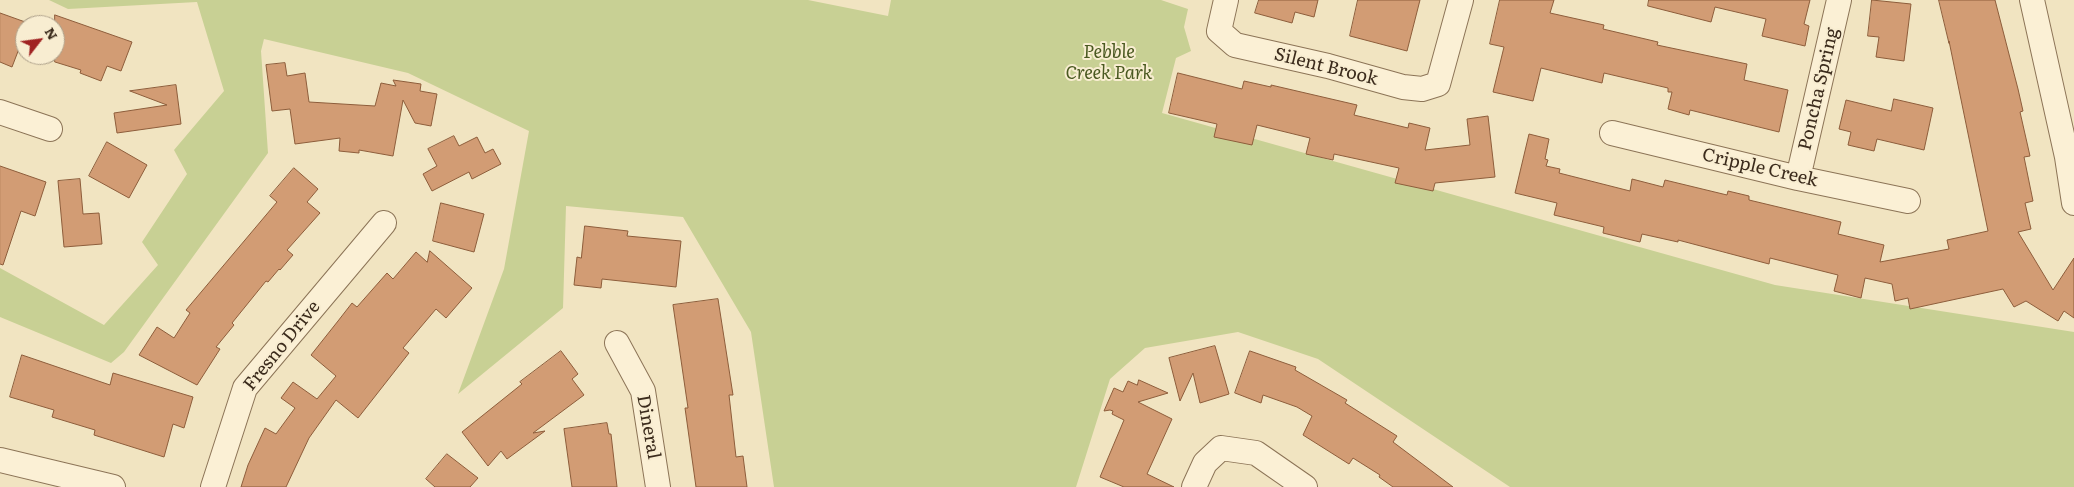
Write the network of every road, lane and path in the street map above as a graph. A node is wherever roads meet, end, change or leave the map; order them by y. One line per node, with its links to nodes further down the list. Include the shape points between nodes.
1 (1226, 0): 2 (street, Silent Brook, via 1219,31 1235,45 1422,89 1438,84)
2 (1461, 0)
3 (1839, 0): 8 (street, Poncha Spring)
4 (2032, 0): 10 (street, via 2067,157)
5 (0, 112): 6 (street)
6 (50, 129)
7 (1612, 133): 8 (street, Cripple Creek)
8 (1798, 178): 9 (street, Cripple Creek)
9 (1908, 201)
10 (2074, 204)
11 (384, 223): 15 (street, Fresno Drive, via 245,388)
12 (617, 343): 16 (street, Dineral, via 643,391)
13 (0, 460): 14 (street)
14 (113, 487)
15 (213, 487)
16 (658, 487)
17 (1194, 487): 18 (street, via 1205,463 1221,448 1256,453)
18 (1305, 487)

